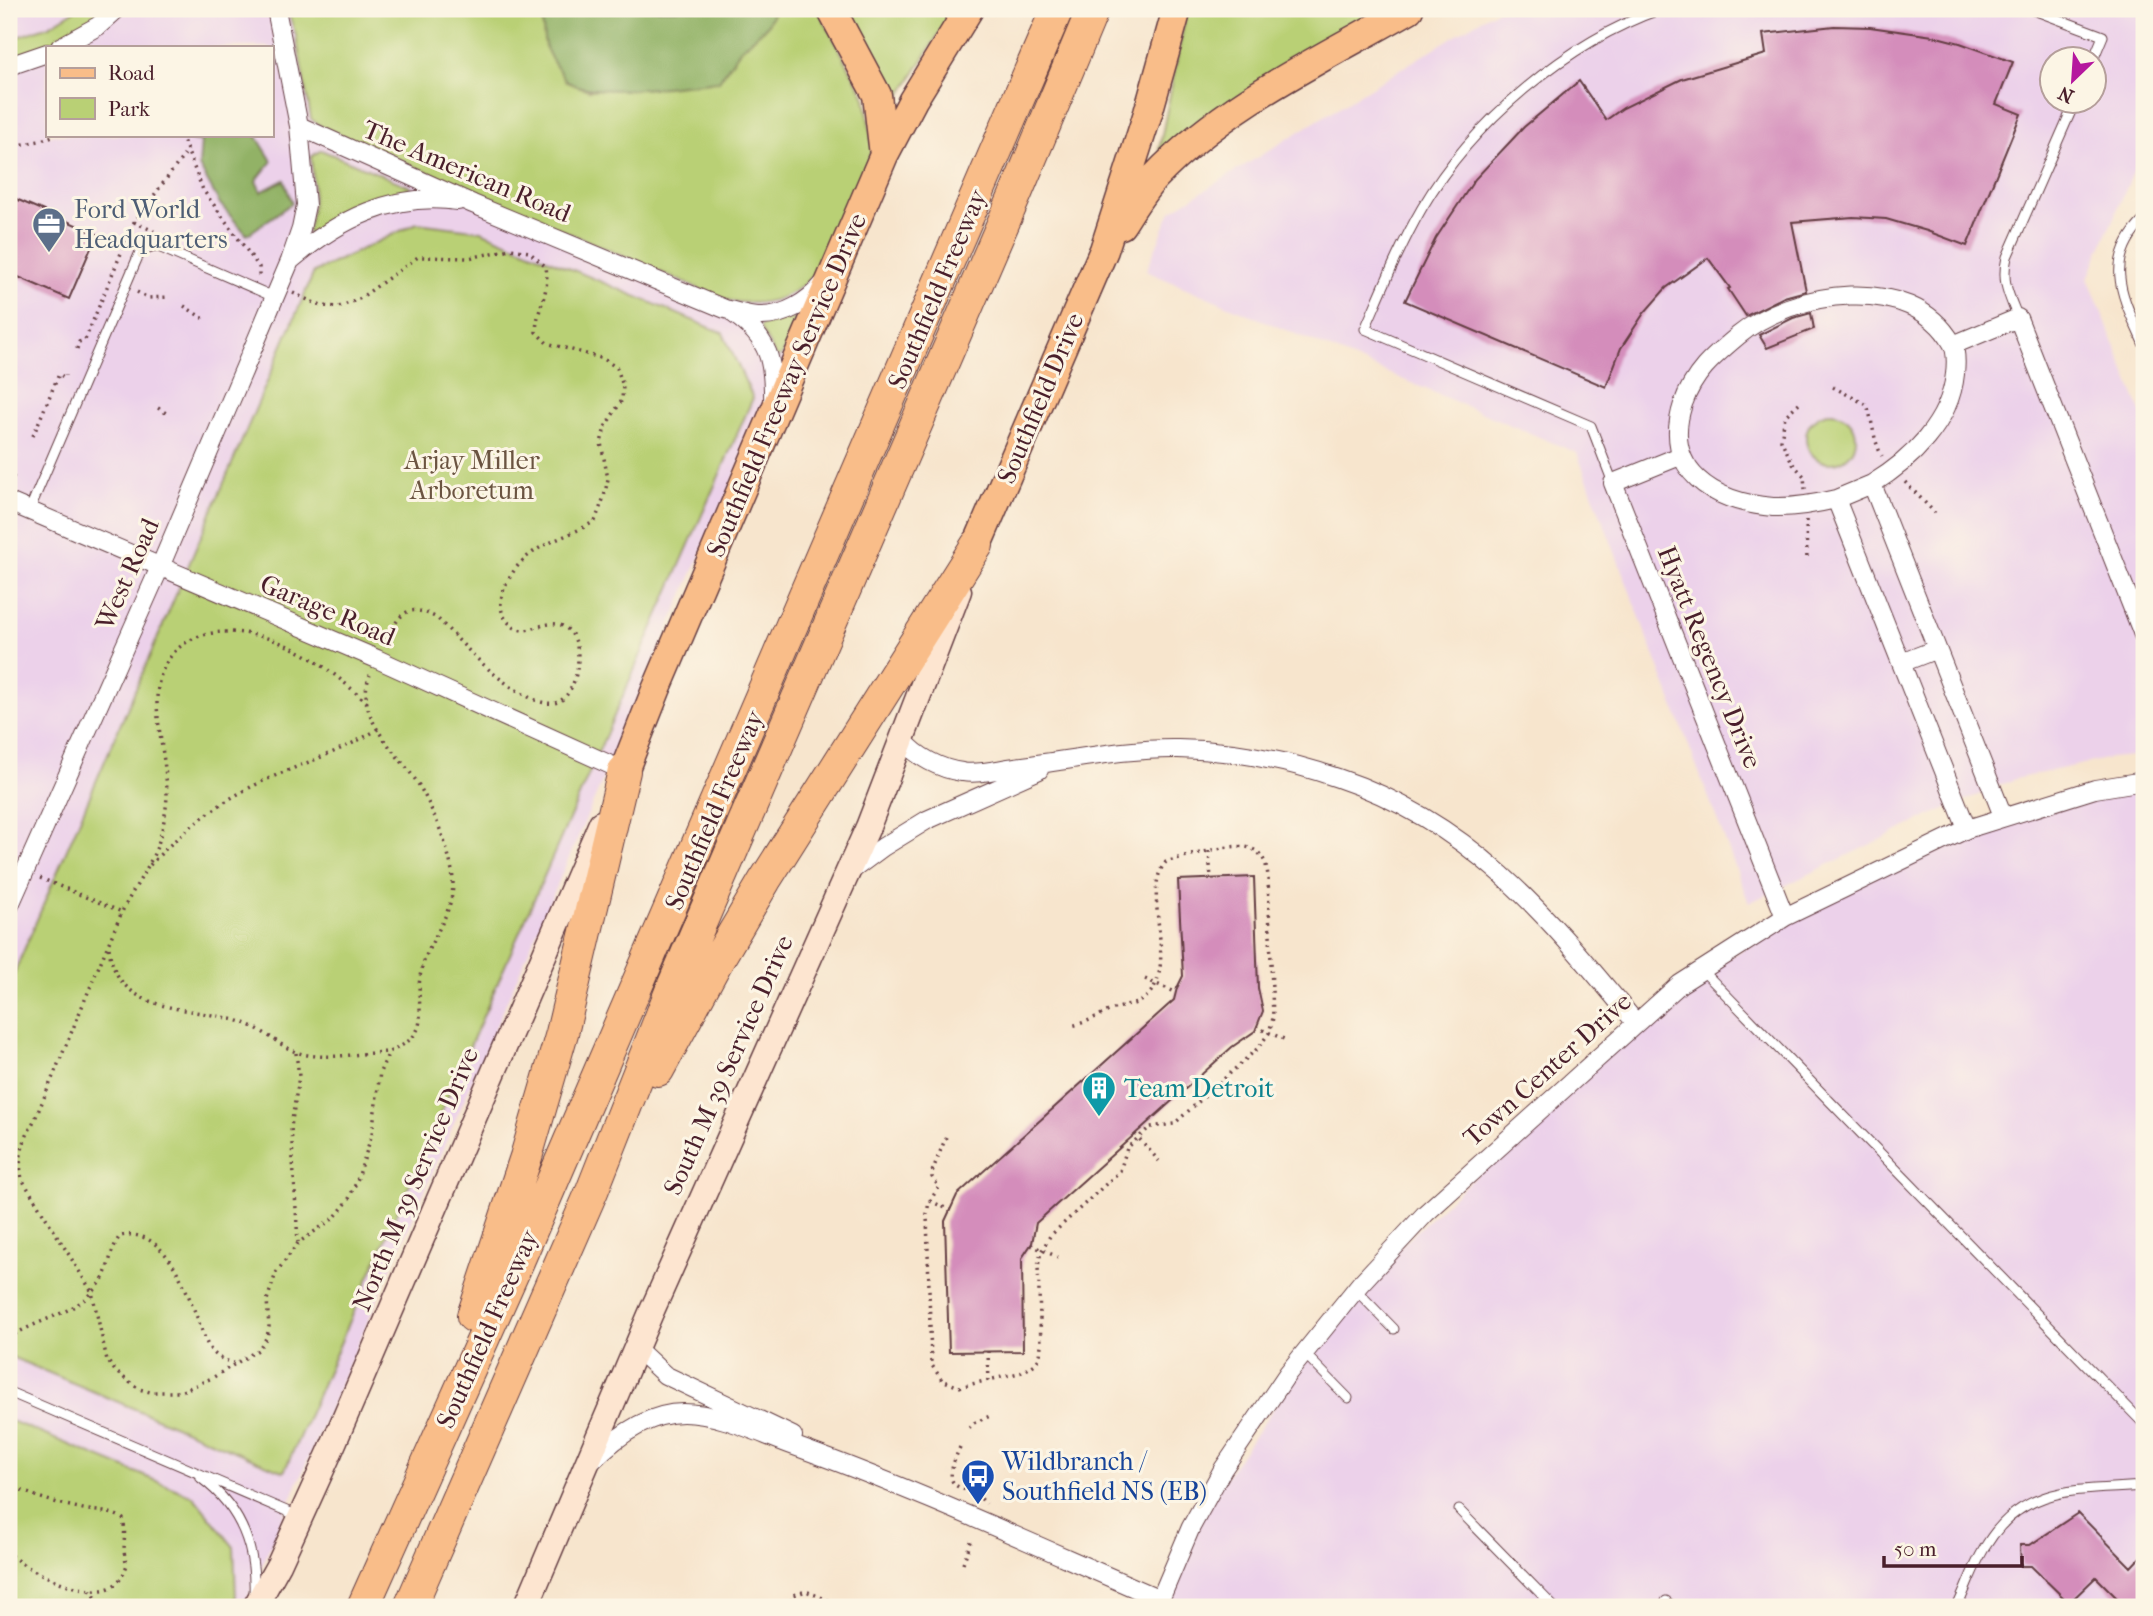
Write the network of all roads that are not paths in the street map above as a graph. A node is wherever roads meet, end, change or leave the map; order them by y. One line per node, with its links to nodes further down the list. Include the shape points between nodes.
1 (117, 9): 11 (street)
2 (276, 9): 16 (street)
3 (831, 9): 17 (main road, via 877,95)
4 (969, 9): 17 (main road, Southfield Freeway Service Drive)
5 (1057, 9): 64 (highway, Southfield Freeway, via 530,1235)
6 (1093, 9): 51 (highway, Southfield Freeway, via 672,989)
7 (1177, 9): 20 (main road)
8 (1409, 9): 20 (main road, via 1210,127 1143,191)
9 (1661, 9): 30 (lane, via 1606,34 1534,81 1466,145 1423,206 1365,329 1591,426)
10 (2031, 9): 12 (lane, via 2103,36)
11 (62, 46)
12 (2099, 46)
13 (46, 53): 14 (street)
14 (9, 66)
15 (2069, 116): 25 (lane, via 2007,257 2003,273)
16 (299, 127): 18 (street, The American Road); 21 (street, West Road, via 306,205)
17 (884, 155): 22 (main road, Southfield Freeway Service Drive)
18 (473, 204): 21 (street, West Road, via 433,200 392,203 366,211 316,239); 24 (street, The American Road)
19 (2144, 219): 27 (lane, via 2123,253 2119,280)
20 (1104, 250): 35 (main road, Southfield Drive)
21 (290, 261): 23 (street, West Road)
22 (835, 269): 24 (street, The American Road, via 813,296 781,313 758,316); 28 (main road, Southfield Freeway Service Drive)
23 (281, 294): 34 (lane, via 161,248 146,247 135,259); 36 (street, West Road)
24 (725, 309): 28 (street, The American Road, via 752,327 764,343 773,375)
25 (2018, 318): 26 (street); 37 (street)
26 (1953, 345): 29 (street, via 1935,322 1893,301 1850,295 1808,300 1752,324 1703,366 1682,407); 31 (street, via 1954,384 1944,410 1916,451)
27 (2144, 345)
28 (773, 416): 42 (main road, Southfield Freeway Service Drive)
29 (1680, 456): 30 (street); 32 (street, via 1705,486 1727,497 1774,507)
30 (1613, 483): 48 (street, Hyatt Regency Drive)
31 (1872, 484): 32 (street); 38 (street)
32 (1836, 499): 39 (street)
33 (9, 502): 34 (street, Garage Road)
34 (29, 511): 36 (street, Garage Road)
35 (977, 545): 40 (main road, South M 39 Service Drive); 51 (highway, via 753,900)
36 (160, 567): 42 (street, Garage Road); 47 (street, West Road)
37 (2144, 637)
38 (1937, 649): 39 (street); 44 (street)
39 (1901, 663): 45 (street)
40 (903, 740): 41 (street, via 918,755 966,773); 46 (main road, South M 39 Service Drive)
41 (1058, 762): 46 (street, via 927,820); 50 (street, via 1134,750 1220,751 1300,766 1380,794 1446,831 1505,876 1541,911)
42 (624, 771): 64 (highway, via 562,1032 526,1157); 65 (main road, North M 39 Service Drive)
43 (2144, 781): 44 (street, Town Center Drive, via 2095,789)
44 (2003, 816): 45 (street, Town Center Drive)
45 (1966, 829): 48 (street, Town Center Drive)
46 (847, 874): 54 (main road, South M 39 Service Drive)
47 (9, 907)
48 (1785, 918): 49 (street, Town Center Drive)
49 (1702, 970): 50 (street, Town Center Drive); 58 (lane)
50 (1636, 1023): 52 (street, Town Center Drive, via 1426,1213)
51 (592, 1191): 69 (highway, Southfield Freeway)
52 (1356, 1290): 53 (lane); 55 (street, Town Center Drive)
53 (1394, 1329)
54 (636, 1348): 60 (street, via 665,1375); 61 (main road, South M 39 Service Drive)
55 (1304, 1353): 57 (lane); 66 (street, Town Center Drive, via 1223,1469)
56 (9, 1392): 59 (lane)
57 (1348, 1398)
58 (2144, 1424)
59 (173, 1461): 65 (lane); 67 (lane, via 219,1492 237,1518 250,1547)
60 (855, 1468): 61 (street, via 708,1416 683,1413 647,1421 611,1441); 66 (street)
61 (584, 1469): 70 (main road, South M 39 Service Drive)
62 (2144, 1486): 72 (lane, via 2054,1492 2008,1517 1986,1544)
63 (1458, 1510): 71 (lane)
64 (403, 1515): 68 (highway, Southfield Freeway)
65 (300, 1517): 67 (main road, North M 39 Service Drive)
66 (1158, 1603)
67 (254, 1607)
68 (363, 1607)
69 (410, 1607)
70 (526, 1607)
71 (1554, 1607)
72 (1958, 1607)

